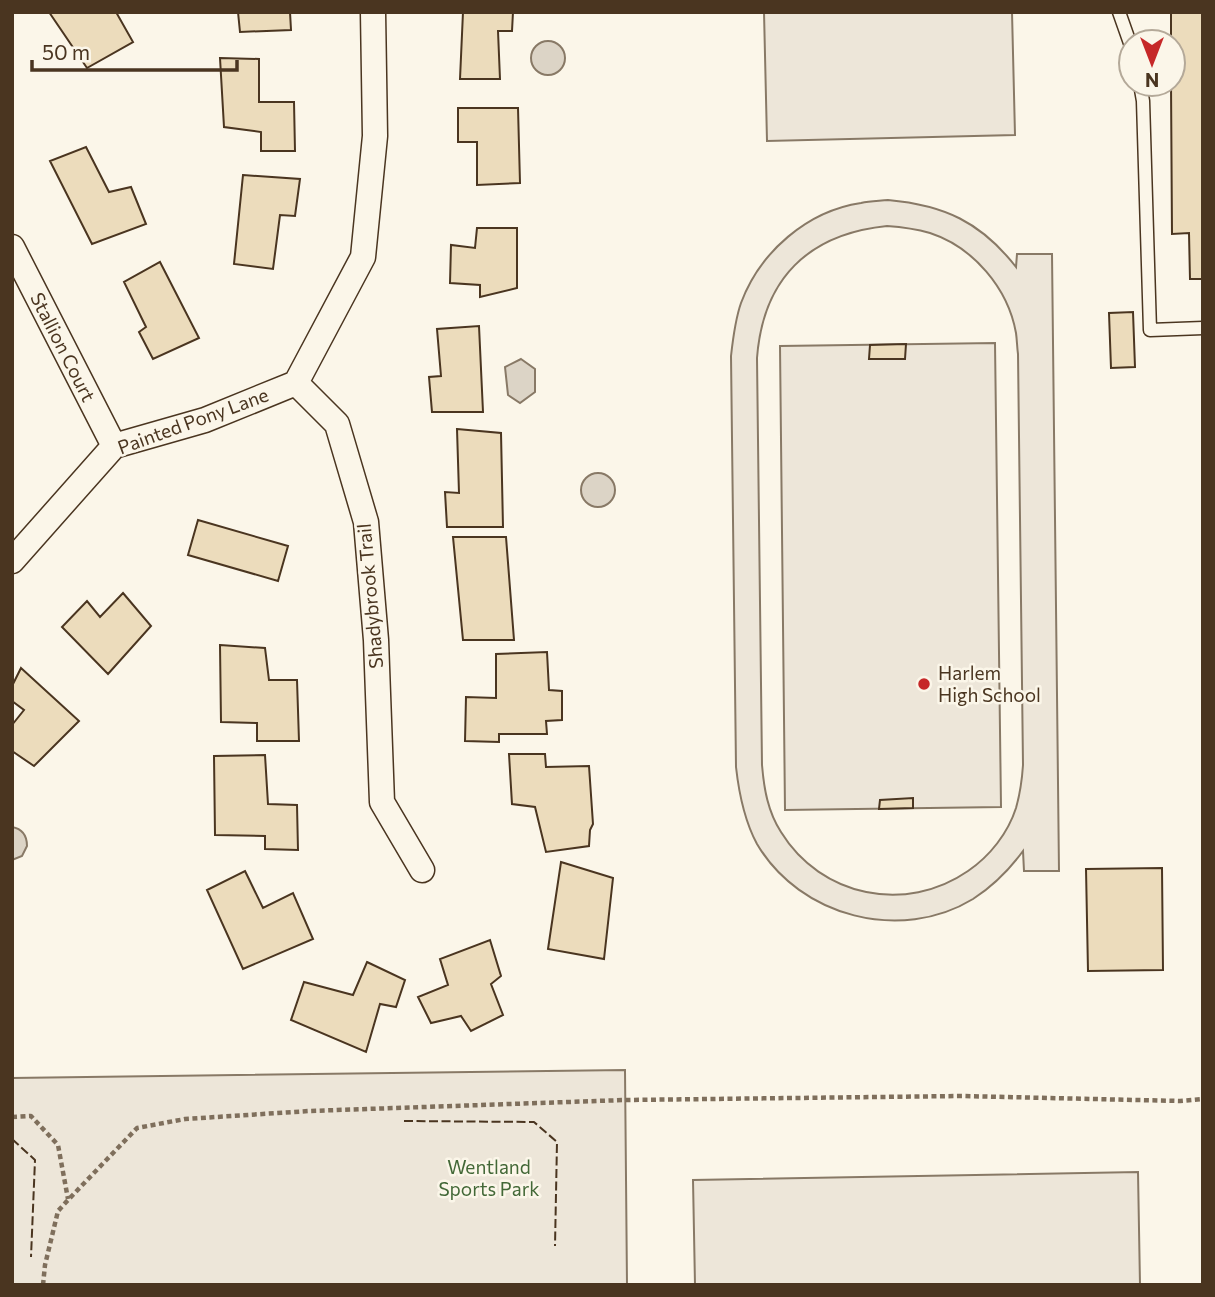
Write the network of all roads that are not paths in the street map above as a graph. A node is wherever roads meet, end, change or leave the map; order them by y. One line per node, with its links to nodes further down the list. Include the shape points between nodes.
1 (373, 12): 5 (street, via 375,136 363,257)
2 (1142, 98): 4 (lane, via 1150,330)
3 (12, 247): 6 (street, Stallion Court)
4 (1203, 328)
5 (296, 383): 6 (street, Painted Pony Lane, via 205,420); 8 (street, Shadybrook Trail, via 337,425 366,522 382,802)
6 (114, 446): 7 (street, Painted Pony Lane)
7 (12, 561)
8 (422, 870)

